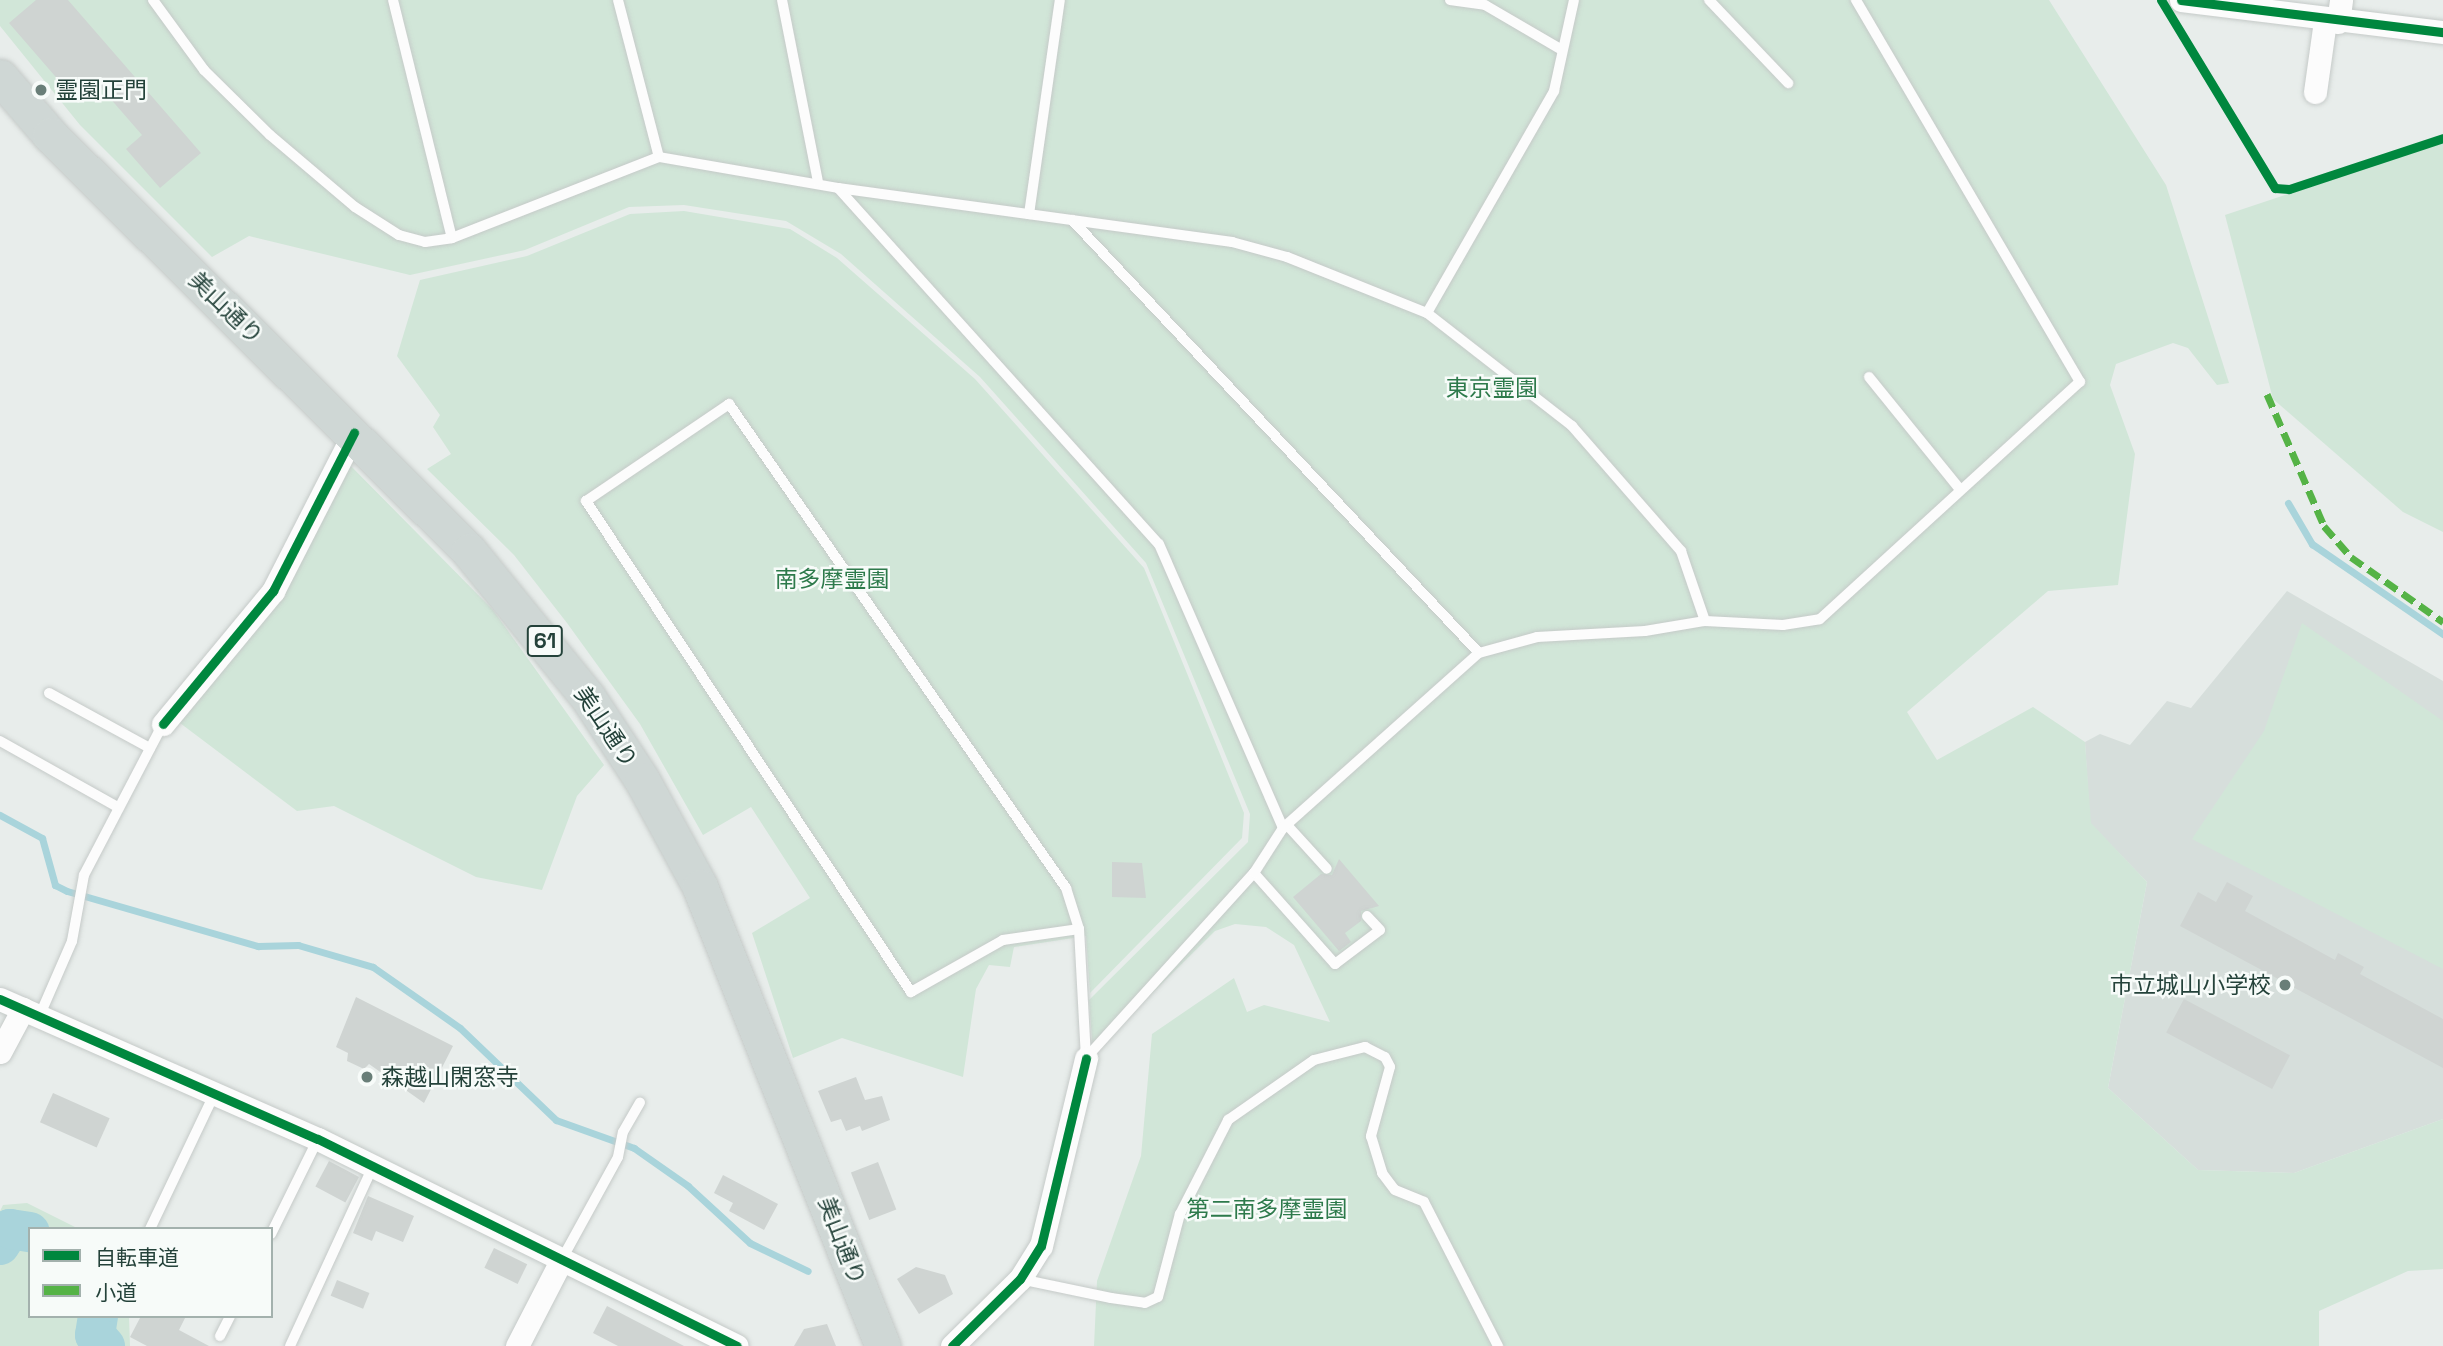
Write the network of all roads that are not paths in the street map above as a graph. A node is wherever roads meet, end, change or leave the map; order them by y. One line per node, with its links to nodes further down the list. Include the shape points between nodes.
1 (153, 0): 23 (lane, via 204,70 355,207 399,235 425,242)
2 (393, 0): 23 (lane)
3 (618, 0): 18 (lane)
4 (782, 0): 19 (lane)
5 (1060, 0): 21 (lane)
6 (1450, 0): 11 (lane)
7 (1574, 0): 14 (lane)
8 (1709, 0): 16 (lane)
9 (1856, 0): 27 (lane, via 2080,382)
10 (2181, 0): 12 (street)
11 (1485, 3): 14 (lane)
12 (2334, 14): 13 (street); 17 (street)
13 (2443, 32)
14 (1562, 50): 24 (lane, via 1554,91)
15 (0, 77): 26 (main road, 美山通り / 61, via 50,135)
16 (1788, 83)
17 (2315, 92)
18 (659, 158): 19 (lane); 23 (lane)
19 (818, 182): 20 (lane)
20 (838, 188): 21 (lane); 35 (lane, via 1159,544)
21 (1029, 214): 22 (lane)
22 (1072, 219): 24 (lane, via 1243,245); 29 (lane)
23 (452, 237)
24 (1427, 313): 28 (lane, via 1572,426 1681,551)
25 (1868, 377): 27 (lane)
26 (354, 433): 31 (street, via 273,591); 57 (main road, 美山通り / 61, via 517,606 587,696 642,780 725,944)
27 (1959, 488): 28 (lane, via 1820,618 1783,625)
28 (1705, 621): 29 (lane, via 1645,631 1537,637)
29 (1479, 653): 35 (lane)
30 (49, 693): 33 (lane)
31 (163, 724): 33 (lane)
32 (0, 741): 34 (lane)
33 (150, 747): 34 (lane)
34 (116, 806): 41 (lane, via 83,880 72,941)
35 (1285, 826): 36 (lane); 37 (lane)
36 (1327, 869)
37 (1254, 873): 38 (lane, via 1335,964 1380,930); 43 (lane)
38 (1367, 916)
39 (1079, 929): 39 (lane, via 1066,888 729,404 586,501 911,992 1003,940); 43 (lane)
40 (0, 999): 41 (street)
41 (31, 1013): 42 (street); 44 (street)
42 (0, 1052)
43 (1086, 1058): 51 (street, via 1041,1246)
44 (215, 1093): 46 (street); 48 (lane)
45 (640, 1103): 50 (lane, via 623,1132 618,1157)
46 (318, 1139): 47 (street); 49 (lane)
47 (373, 1166): 50 (street); 54 (lane)
48 (151, 1227)
49 (273, 1230)
50 (562, 1259): 55 (street); 56 (street)
51 (1020, 1279): 58 (street); 59 (lane, via 1122,1300 1145,1303 1158,1297 1180,1214 1228,1120 1314,1060 1365,1047 1385,1057 1390,1067 1371,1136 1381,1173 1395,1190 1424,1202)
52 (229, 1318): 53 (lane)
53 (220, 1336)
54 (290, 1346)
55 (517, 1346)
56 (737, 1346)
57 (883, 1346)
58 (952, 1346)
59 (1498, 1346)

